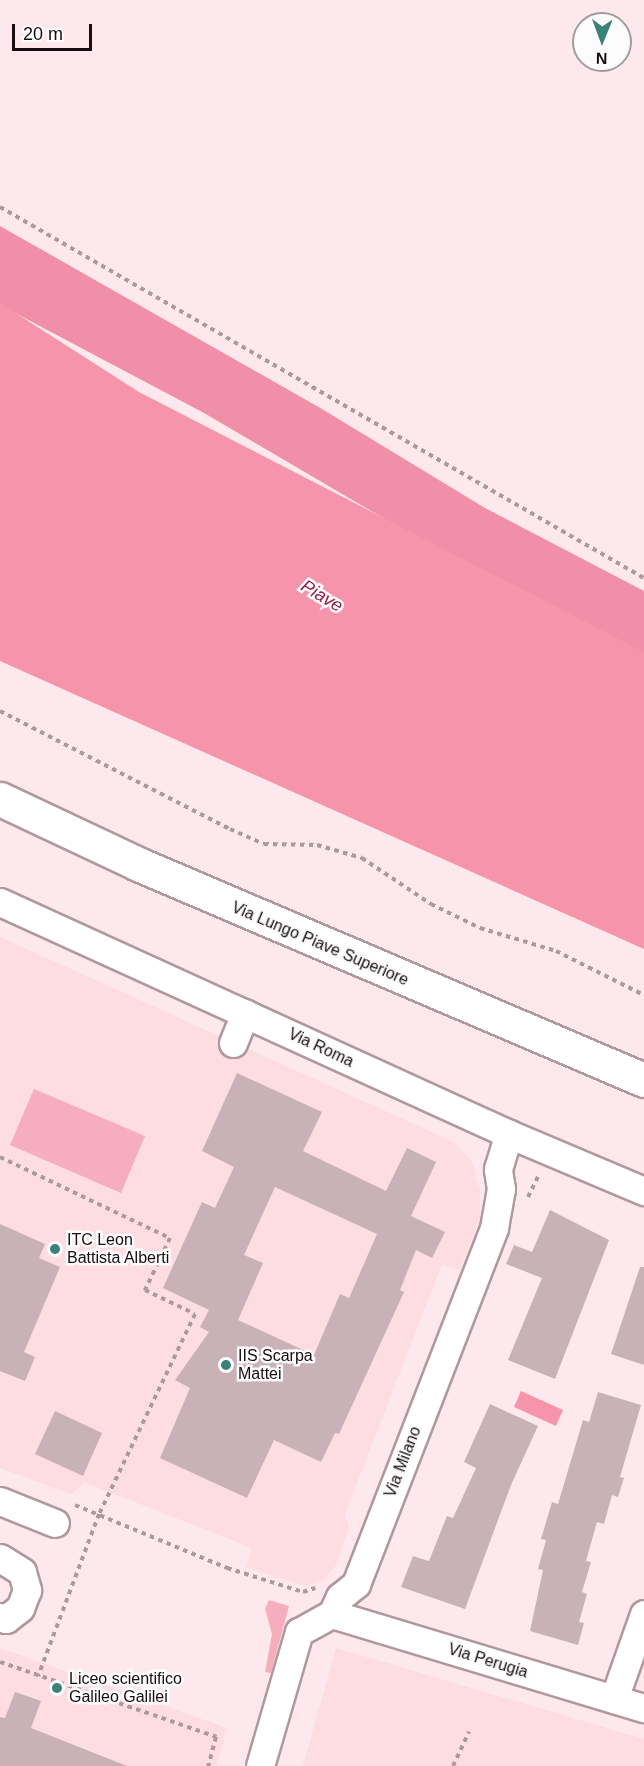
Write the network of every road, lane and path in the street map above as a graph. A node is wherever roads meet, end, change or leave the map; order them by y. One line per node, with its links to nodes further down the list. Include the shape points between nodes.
1 (0, 207): 2 (path)
2 (644, 578)
3 (0, 711): 6 (path, via 264,844 317,844 362,858 431,904 480,928 556,951)
4 (0, 799): 9 (main road, Via Lungo Piave Superiore, via 159,874)
5 (0, 902): 7 (street, Via Roma)
6 (644, 995)
7 (245, 1014): 8 (street); 10 (street, Via Roma)
8 (233, 1042)
9 (644, 1080)
10 (509, 1134): 13 (street, Via Roma); 21 (street, Via Milano, via 498,1169 501,1189 494,1228 356,1584 340,1597)
11 (0, 1157): 17 (path, via 170,1238 145,1290 195,1314)
12 (542, 1168): 14 (path)
13 (644, 1191)
14 (524, 1206)
15 (0, 1501): 18 (street)
16 (87, 1509): 17 (path)
17 (99, 1514): 20 (path, via 248,1575 303,1592); 25 (path)
18 (55, 1523)
19 (0, 1558): 23 (street, via 22,1572 27,1590 20,1608 6,1619)
20 (320, 1586)
21 (332, 1614): 26 (street, Via Perugia); 30 (street, Via Milano, via 299,1632)
22 (644, 1614): 26 (street)
23 (0, 1617)
24 (0, 1662): 25 (path)
25 (38, 1676): 29 (path, via 216,1737)
26 (614, 1699): 27 (street, Via Perugia)
27 (644, 1708)
28 (469, 1732): 31 (path)
29 (208, 1766)
30 (260, 1766)
31 (453, 1766)

